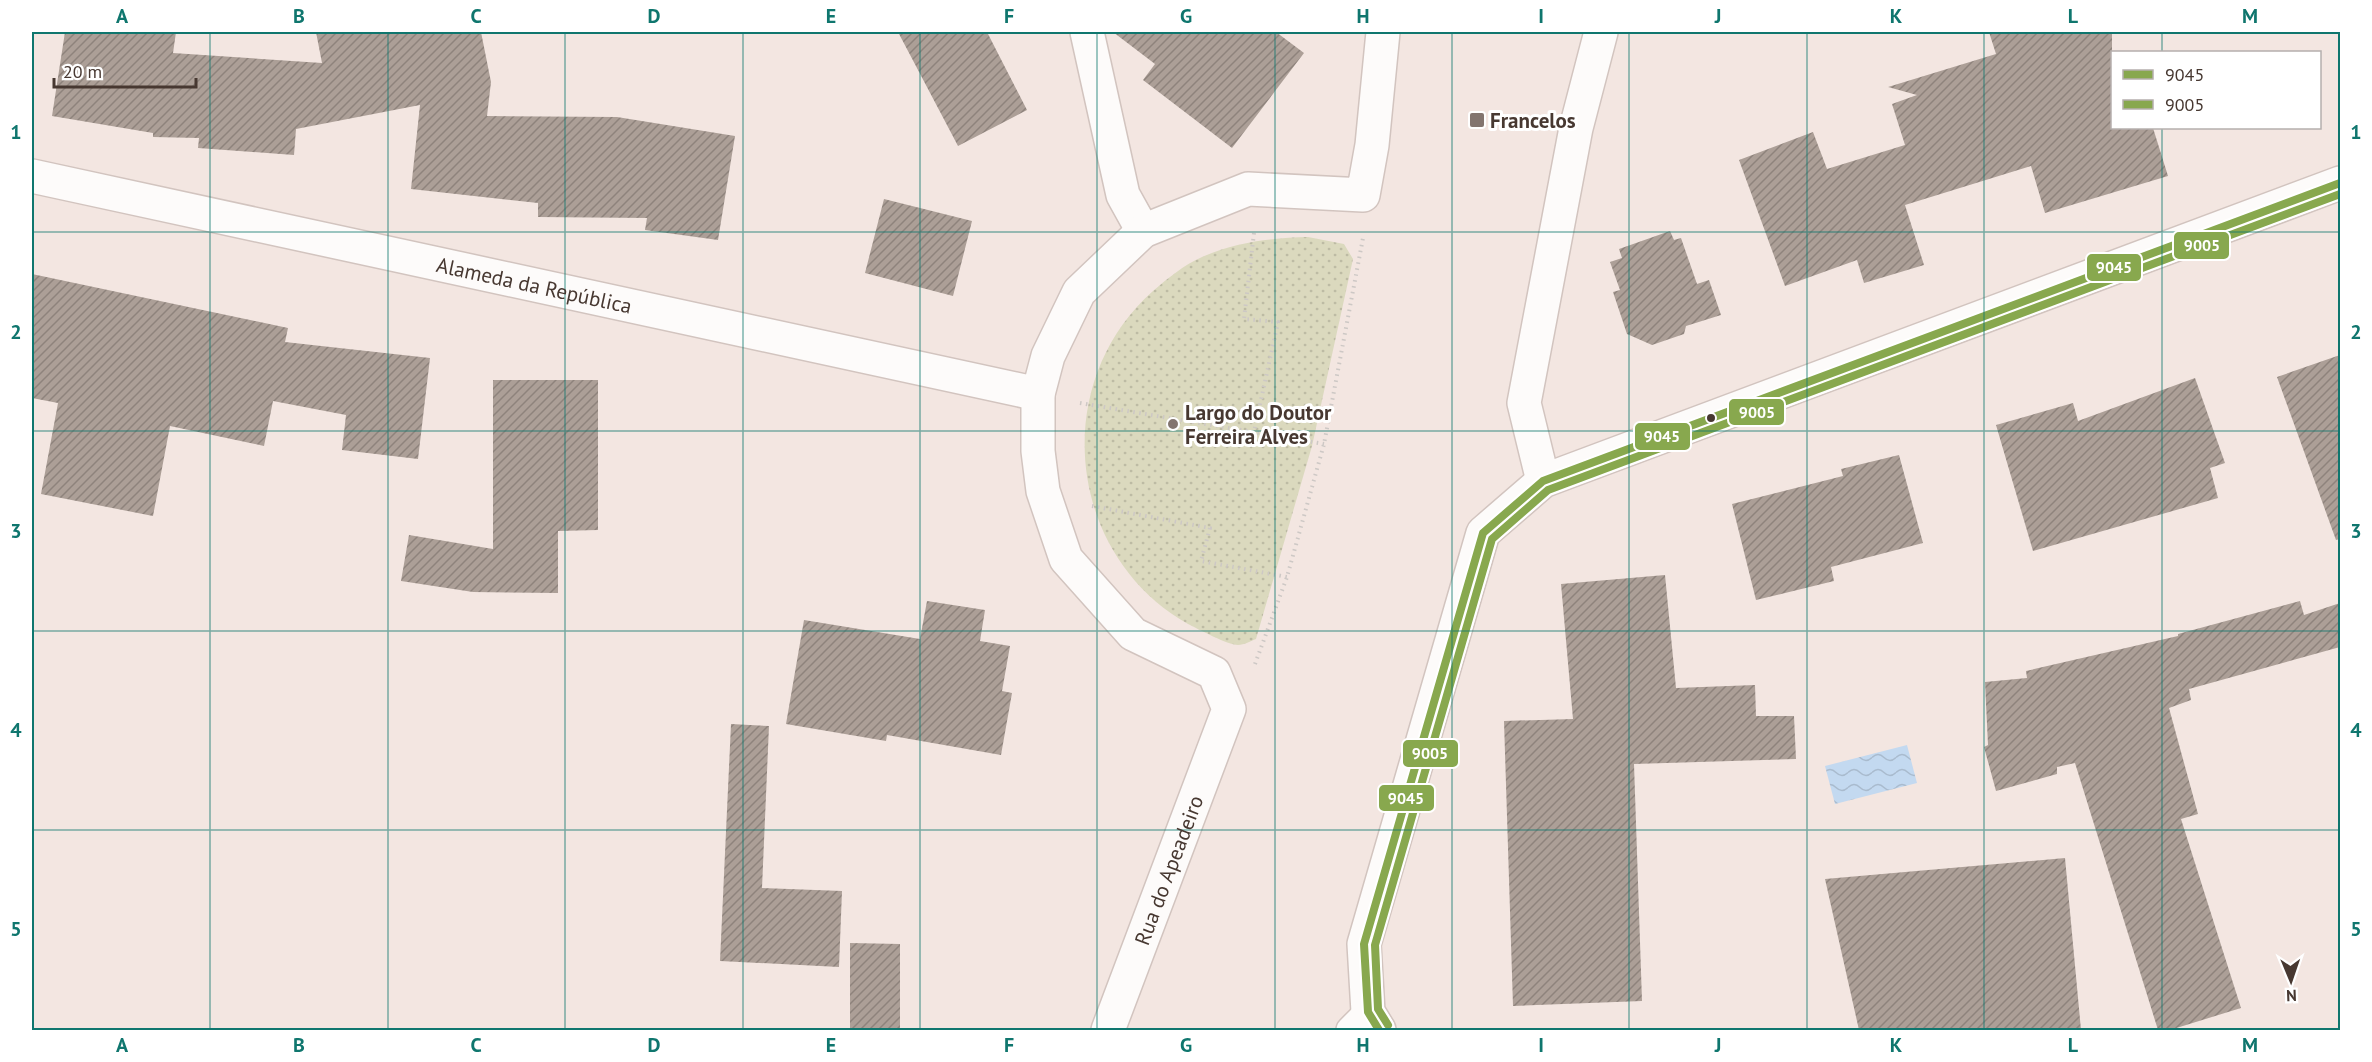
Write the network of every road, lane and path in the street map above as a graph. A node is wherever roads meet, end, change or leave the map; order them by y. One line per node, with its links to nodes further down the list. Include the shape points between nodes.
1 (1087, 32): 7 (street, via 1123,195)
2 (1383, 32): 7 (street, via 1363,195 1248,189)
3 (1601, 32): 12 (street, via 1576,128 1524,403)
4 (32, 176): 9 (street, Alameda da República)
5 (2340, 183): 12 (street)
6 (1255, 230): 10 (path, via 1244,319 1278,322)
7 (1143, 231): 9 (street, via 1079,292 1048,356)
8 (1363, 238): 11 (path)
9 (1038, 394): 10 (path); 15 (street, via 1043,491 1066,559 1133,634 1214,673)
10 (1254, 432): 11 (path)
11 (1324, 444): 14 (path)
12 (1543, 481): 16 (street, via 1483,533 1364,944)
13 (1082, 504): 14 (path, via 1210,528 1201,561)
14 (1287, 578): 15 (path, via 1257,661)
15 (1229, 709): 17 (street, Rua do Apeadeiro)
16 (1365, 1024)
17 (1108, 1030)

